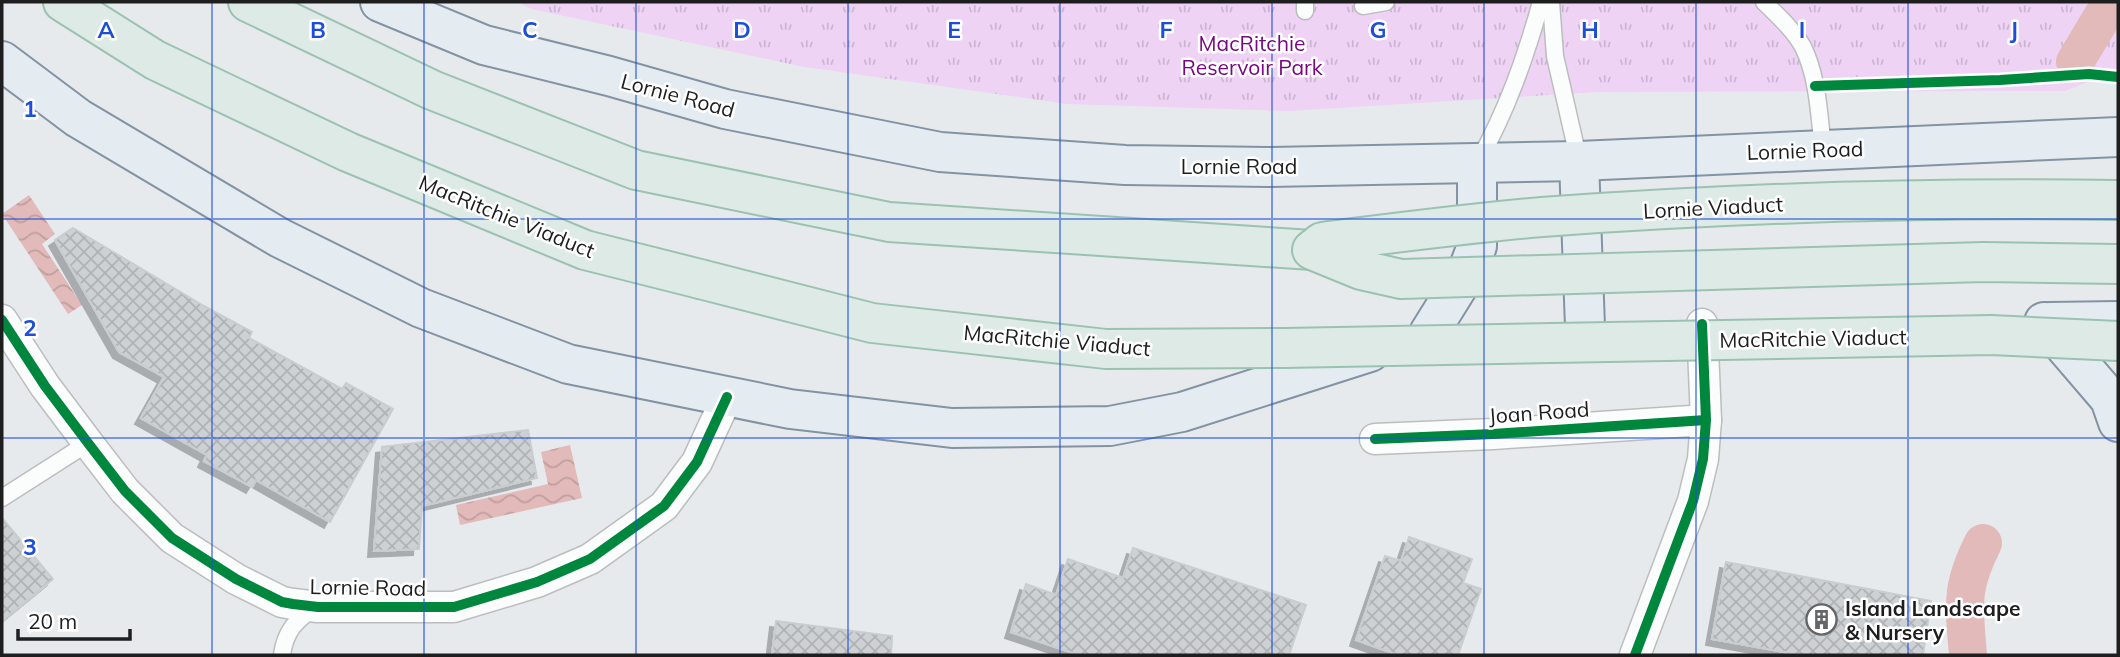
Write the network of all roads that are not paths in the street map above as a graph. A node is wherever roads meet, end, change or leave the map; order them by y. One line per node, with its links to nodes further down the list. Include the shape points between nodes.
1 (63, 2): 23 (highway, MacRitchie Viaduct, bridge, via 155,61 348,152 585,250 872,323 1106,349 1991,335)
2 (248, 2): 15 (highway, via 432,90 636,170 888,222)
3 (380, 2): 13 (main road, Lornie Road, via 484,45 725,109 940,152 1125,165)
4 (1385, 2): 8 (lane)
5 (1541, 2): 13 (lane, via 1525,59)
6 (1551, 2): 12 (lane, via 1555,56)
7 (1763, 2): 11 (lane, via 1803,46 1815,86)
8 (1363, 6)
9 (2, 61): 24 (main road, via 78,118 268,231 421,309 568,364)
10 (2118, 137): 11 (main road, Lornie Road)
11 (1823, 148): 12 (main road, Lornie Road)
12 (1579, 161): 13 (main road, Lornie Road); 21 (main road)
13 (1477, 164): 22 (main road, via 1477,246 1467,272)
14 (2118, 200): 15 (highway, Lornie Viaduct, bridge, via 1982,198 1724,205 1539,218 1322,242)
15 (1312, 250): 16 (highway, bridge, via 1361,270 1401,279 1983,262)
16 (2118, 264)
17 (2, 320): 28 (street, Lornie Road)
18 (2118, 321): 19 (main road)
19 (2044, 322): 20 (main road); 26 (main road, via 2110,399)
20 (1702, 324): 21 (main road); 25 (street)
21 (1585, 327): 22 (main road)
22 (1429, 333): 24 (main road, via 1182,412 1110,426 952,428 790,410)
23 (2118, 341)
24 (727, 397): 30 (street, Lornie Road, via 697,462 664,506 590,559 537,582 454,607)
25 (1706, 420): 27 (street, Joan Road); 32 (street, via 1693,500)
26 (2118, 422)
27 (1375, 439)
28 (88, 443): 29 (lane); 30 (street, Lornie Road, via 125,491 182,545 282,601)
29 (2, 498)
30 (318, 607): 31 (lane, via 293,625)
31 (278, 653)
32 (1634, 655)

